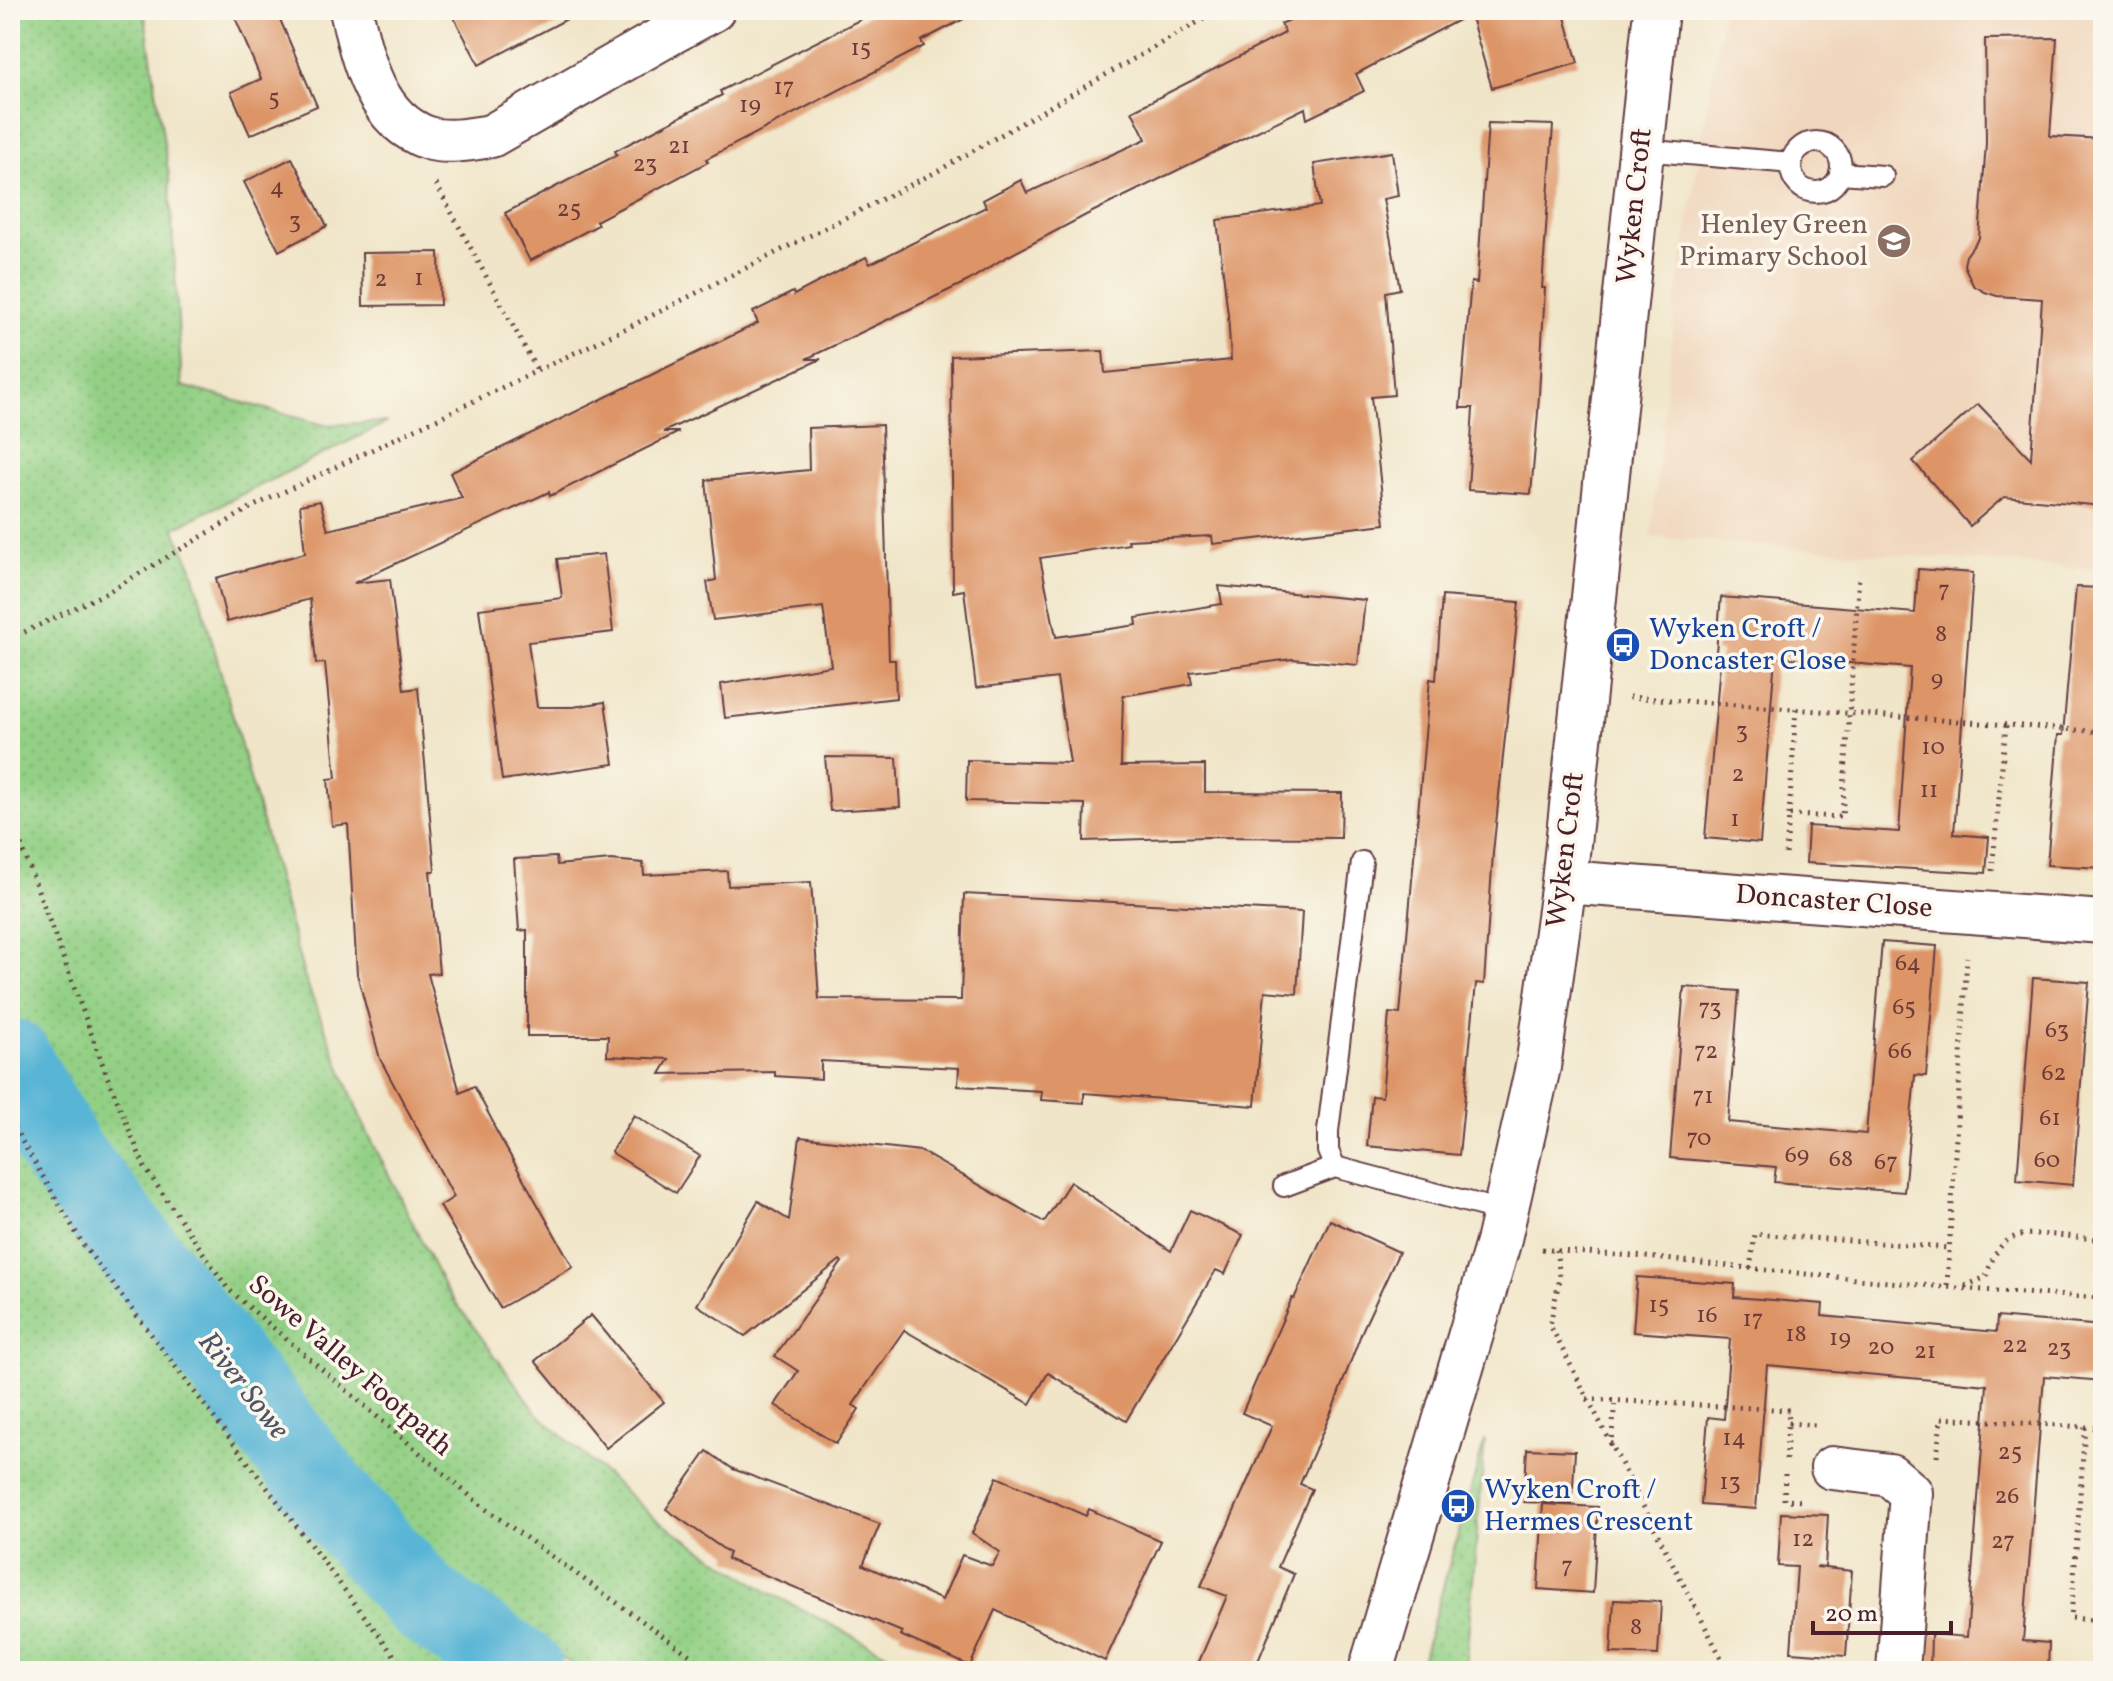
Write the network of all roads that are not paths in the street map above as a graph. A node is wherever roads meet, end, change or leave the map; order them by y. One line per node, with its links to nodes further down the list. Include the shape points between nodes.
1 (351, 10): 3 (street, via 369,77 386,106 406,128 431,139 459,140 491,136)
2 (1656, 10): 4 (street, Wyken Croft)
3 (686, 16)
4 (1641, 150): 5 (lane); 9 (street, Wyken Croft)
5 (1791, 163): 6 (lane, via 1795,180 1808,190 1825,190); 6 (lane, via 1800,149 1821,143 1839,158)
6 (1840, 173): 7 (lane)
7 (1883, 176)
8 (1362, 862): 11 (lane, via 1328,1131)
9 (1564, 882): 10 (street, Doncaster Close); 13 (street, Wyken Croft, via 1538,1067)
10 (2103, 922)
11 (1335, 1167): 12 (lane); 13 (lane)
12 (1284, 1186)
13 (1502, 1227): 15 (street, Wyken Croft)
14 (1832, 1468): 16 (street, via 1890,1475 1911,1493)
15 (1371, 1671)
16 (1898, 1671)

